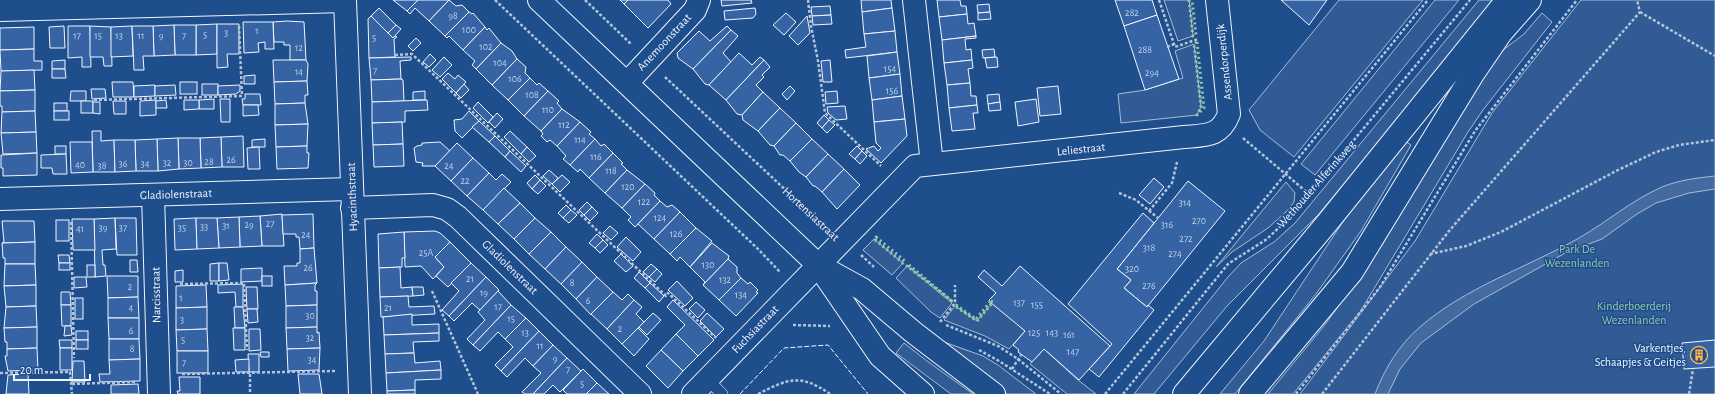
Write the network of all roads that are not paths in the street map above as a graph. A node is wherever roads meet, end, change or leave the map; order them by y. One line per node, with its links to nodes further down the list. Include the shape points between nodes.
1 (345, 0): 8 (street); 13 (street, Hyacinthstraat)
2 (539, 0): 9 (street)
3 (699, 0): 9 (street, Anemoonstraat, via 695,10)
4 (914, 0): 11 (street)
5 (1217, 0): 10 (street, Assendorperdijk, via 1229,114)
6 (1507, 0): 22 (street, via 1327,223)
7 (1530, 0): 23 (street, via 1501,33 1473,74 1352,272)
8 (0, 10)
9 (627, 83): 15 (street)
10 (1226, 123): 11 (street, Leliestraat, via 1210,134)
11 (932, 164): 15 (street, Leliestraat, via 915,166)
12 (154, 195): 13 (street, Gladiolenstraat); 14 (street, Gladiolenstraat); 16 (street, Narcisstraat)
13 (351, 198): 18 (street, Hyacinthstraat); 19 (street, Gladiolenstraat, via 433,205 447,209)
14 (0, 199)
15 (817, 264): 17 (street, Fuchsiastraat, via 732,353); 20 (street, via 880,356); 21 (street, via 862,289)
16 (158, 383)
17 (707, 389)
18 (360, 394)
19 (640, 394)
20 (923, 394)
21 (994, 394)
22 (1184, 394)
23 (1250, 394)

